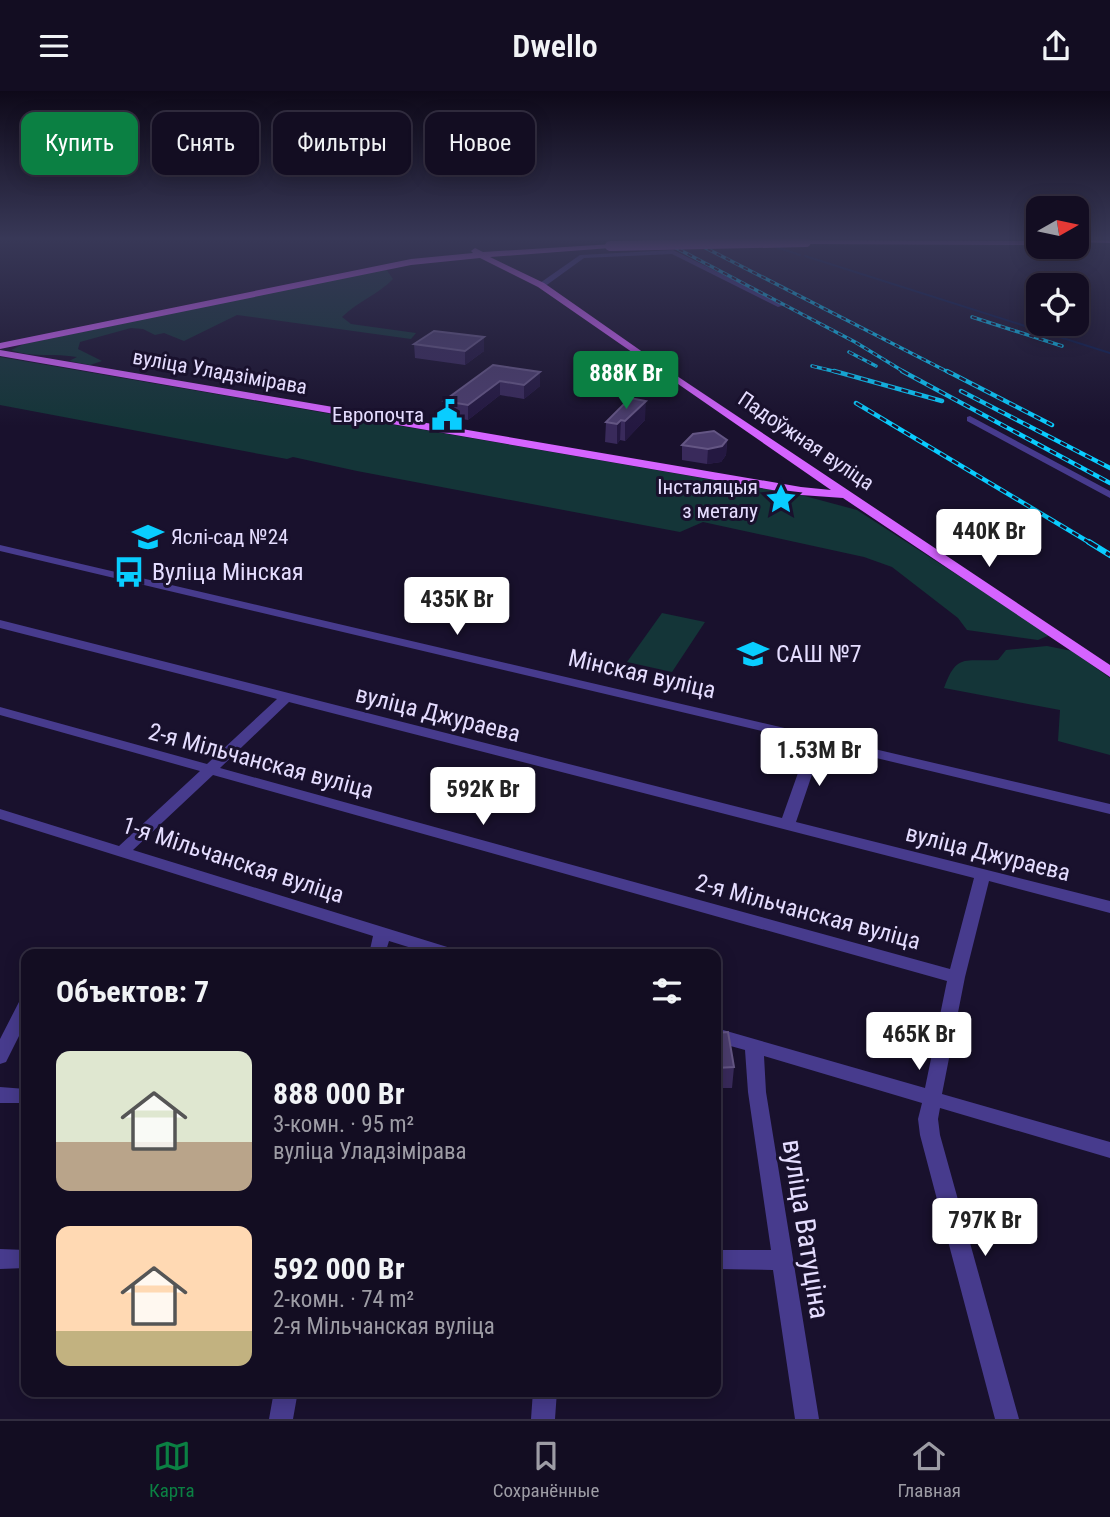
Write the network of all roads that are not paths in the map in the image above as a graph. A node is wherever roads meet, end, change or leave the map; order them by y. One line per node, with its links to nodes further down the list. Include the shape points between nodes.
1 (198, 302): 6 (main road)
2 (222, 302): 6 (main road)
3 (566, 302): 8 (main road, Падоўжная вуліца)
4 (773, 302): 5 (street)
5 (781, 306)
6 (1, 347): 8 (main road, вуліца Уладзімірава, via 801,491)
7 (970, 419): 9 (street)
8 (848, 495): 12 (main road, Падоўжная вуліца)
9 (1110, 495)
10 (0, 548): 15 (street, Мінская вуліца)
11 (0, 624): 13 (street, вуліца Джураева)
12 (1110, 672)
13 (285, 699): 16 (street); 19 (street, вуліца Джураева)
14 (0, 711): 16 (street, 2-я Мільчанская вуліца)
15 (817, 739): 17 (street, Мінская вуліца); 19 (street)
16 (210, 770): 20 (street); 26 (street, 2-я Мільчанская вуліца)
17 (1110, 809)
18 (0, 814): 20 (street, 1-я Мільчанская вуліца)
19 (787, 825): 21 (street, вуліца Джураева)
20 (124, 851): 23 (street, 1-я Мільчанская вуліца)
21 (982, 876): 22 (street, вуліца Джураева); 26 (street)
22 (1110, 907)
23 (383, 933): 24 (street); 25 (street, 1-я Мільчанская вуліца)
24 (378, 949)
25 (435, 949)
26 (956, 977): 33 (street)
27 (21, 1015): 30 (street)
28 (721, 1037): 29 (street)
29 (754, 1047): 33 (street); 38 (street, вуліца Ватуціна)
30 (0, 1057)
31 (0, 1095): 32 (street)
32 (21, 1095)
33 (934, 1097): 34 (street); 44 (street, via 928,1119 930,1135)
34 (1110, 1150)
35 (0, 1259): 36 (street)
36 (21, 1259)
37 (721, 1260): 38 (street)
38 (782, 1260): 43 (street, вуліца Ватуціна)
39 (285, 1397): 41 (street)
40 (545, 1397): 42 (street)
41 (281, 1419)
42 (543, 1419)
43 (807, 1419)
44 (1007, 1419)

